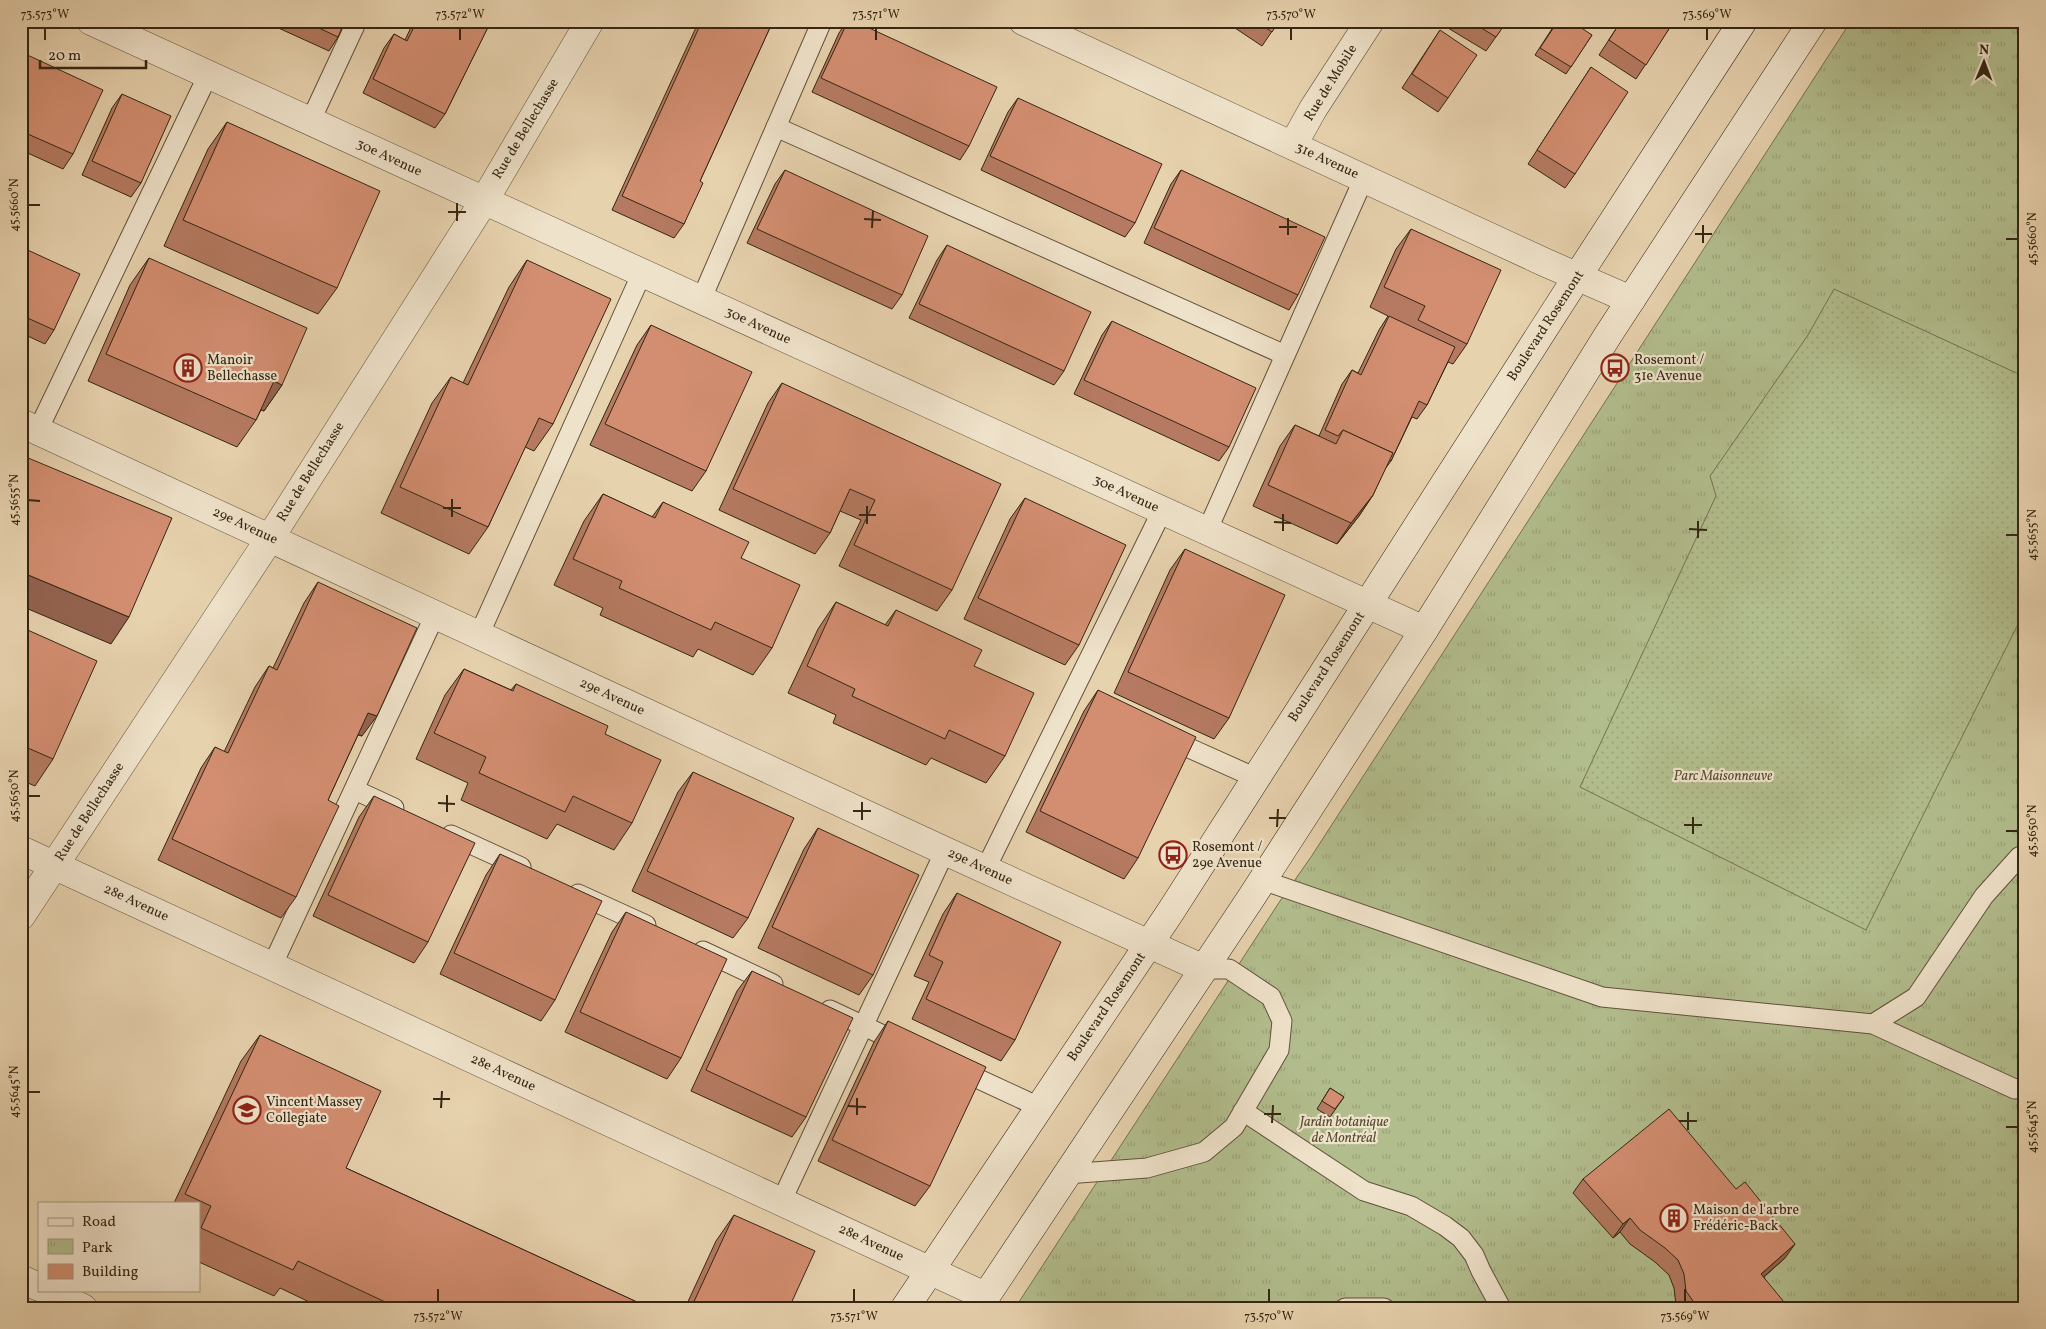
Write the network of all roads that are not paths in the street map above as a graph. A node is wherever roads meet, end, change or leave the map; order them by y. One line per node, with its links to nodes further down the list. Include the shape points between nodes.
1 (91, 21): 9 (street, 30e Avenue)
2 (357, 21): 10 (lane)
3 (590, 21): 14 (street, Rue de Bellechasse)
4 (822, 21): 11 (lane)
5 (1023, 21): 12 (street, 31e Avenue)
6 (1370, 21): 12 (street, Rue de Mobile)
7 (1743, 21): 16 (street, Boulevard Rosemont)
8 (1813, 21): 18 (street)
9 (208, 75): 10 (street, 30e Avenue); 20 (lane)
10 (310, 122): 14 (street, 30e Avenue)
11 (776, 127): 17 (lane); 19 (lane)
12 (1293, 145): 13 (street, 31e Avenue)
13 (1364, 178): 16 (street, 31e Avenue); 19 (lane)
14 (484, 201): 15 (street, 30e Avenue); 23 (street, Rue de Bellechasse)
15 (642, 273): 17 (street, 30e Avenue); 27 (lane)
16 (1577, 277): 18 (street, 31e Avenue); 24 (street, Boulevard Rosemont)
17 (701, 300): 21 (street, 30e Avenue)
18 (1631, 300): 26 (street)
19 (1285, 355): 22 (lane)
20 (30, 426): 23 (street, 29e Avenue)
21 (1162, 511): 22 (street, 30e Avenue); 37 (lane)
22 (1207, 531): 24 (street, 30e Avenue)
23 (270, 538): 25 (street, 29e Avenue); 36 (street, Rue de Bellechasse)
24 (1367, 604): 26 (street, 30e Avenue); 29 (street, Boulevard Rosemont)
25 (436, 615): 27 (street, 29e Avenue); 30 (lane)
26 (1424, 630): 39 (street)
27 (479, 635): 34 (street, 29e Avenue)
28 (1155, 733): 29 (lane)
29 (1256, 778): 43 (street, Boulevard Rosemont)
30 (355, 790): 31 (lane); 45 (lane)
31 (409, 815)
32 (436, 828): 38 (lane)
33 (21, 850): 36 (street, 28e Avenue)
34 (944, 851): 37 (street, 29e Avenue); 50 (lane)
35 (2025, 854): 49 (lane, via 1984,896 1916,997)
36 (55, 865): 41 (street, Rue de Bellechasse); 45 (street, 28e Avenue)
37 (985, 870): 43 (street, 29e Avenue)
38 (536, 874)
39 (1262, 880): 46 (street); 49 (lane, via 1602,997)
40 (563, 887): 42 (lane)
41 (21, 916)
42 (663, 933)
43 (1149, 945): 46 (street, 29e Avenue); 54 (street, Boulevard Rosemont)
44 (690, 946): 47 (lane)
45 (272, 966): 57 (street, 28e Avenue)
46 (1204, 969): 55 (lane, via 1229,969 1271,997 1282,1020 1278,1050); 56 (street)
47 (790, 992)
48 (817, 1005): 50 (lane)
49 (1873, 1024): 53 (lane, via 2015,1090)
50 (863, 1026): 51 (lane); 57 (lane)
51 (916, 1050)
52 (942, 1062): 54 (lane)
53 (2025, 1087)
54 (1039, 1107): 58 (street, Boulevard Rosemont)
55 (1243, 1111): 56 (lane, via 1234,1127 1204,1152 1147,1168); 67 (lane, via 1364,1191 1411,1206 1461,1238 1474,1255)
56 (1066, 1174): 62 (street)
57 (780, 1202): 58 (street, 28e Avenue)
58 (929, 1270): 62 (street, 28e Avenue); 64 (street, Boulevard Rosemont)
59 (21, 1279): 60 (street)
60 (38, 1287)
61 (50, 1292): 63 (street)
62 (982, 1302)
63 (83, 1308)
64 (905, 1308)
65 (1345, 1308): 66 (lane)
66 (1384, 1308)
67 (1501, 1308)

